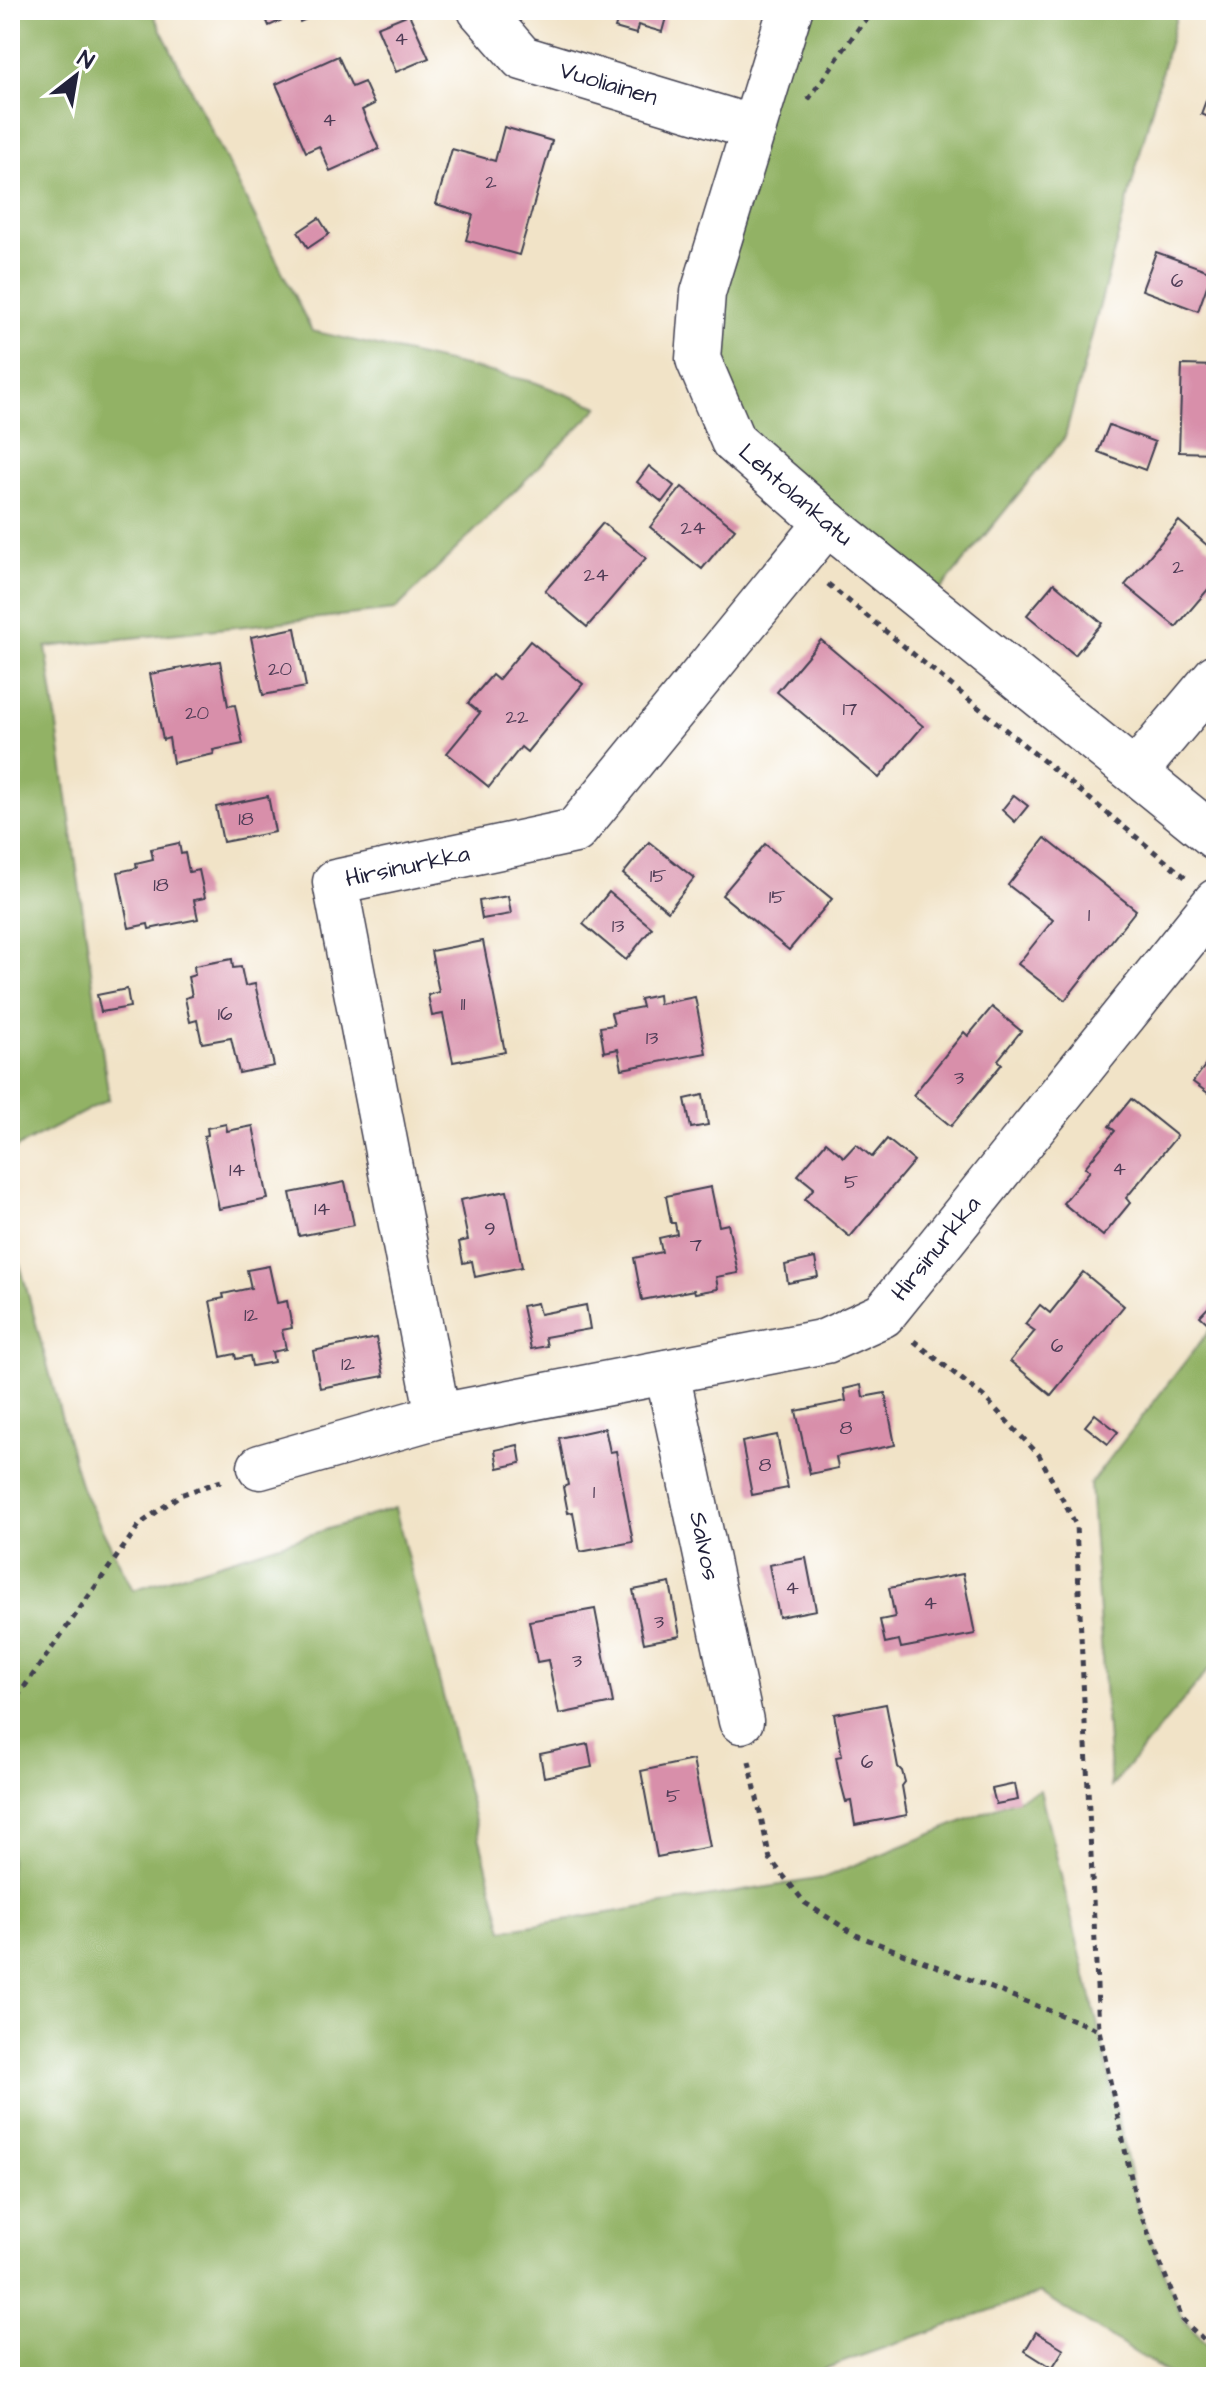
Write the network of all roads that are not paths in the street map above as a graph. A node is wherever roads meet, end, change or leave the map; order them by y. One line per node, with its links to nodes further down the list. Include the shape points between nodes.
1 (480, 10): 3 (street, Vuoliainen, via 522,58)
2 (790, 10): 3 (street, Lehtolankatu)
3 (754, 128): 4 (street, Lehtolankatu, via 703,293 698,359 733,441)
4 (827, 523): 6 (street, Lehtolankatu); 10 (street, Hirsinurkka, via 575,831 335,882)
5 (1216, 676): 6 (street)
6 (1136, 771): 7 (street, Lehtolankatu)
7 (1216, 838)
8 (1216, 901): 9 (street, Hirsinurkka, via 883,1315 826,1341)
9 (667, 1372): 10 (street, Hirsinurkka); 12 (street, Salvos)
10 (438, 1416): 11 (street, Hirsinurkka)
11 (260, 1467)
12 (741, 1721)

